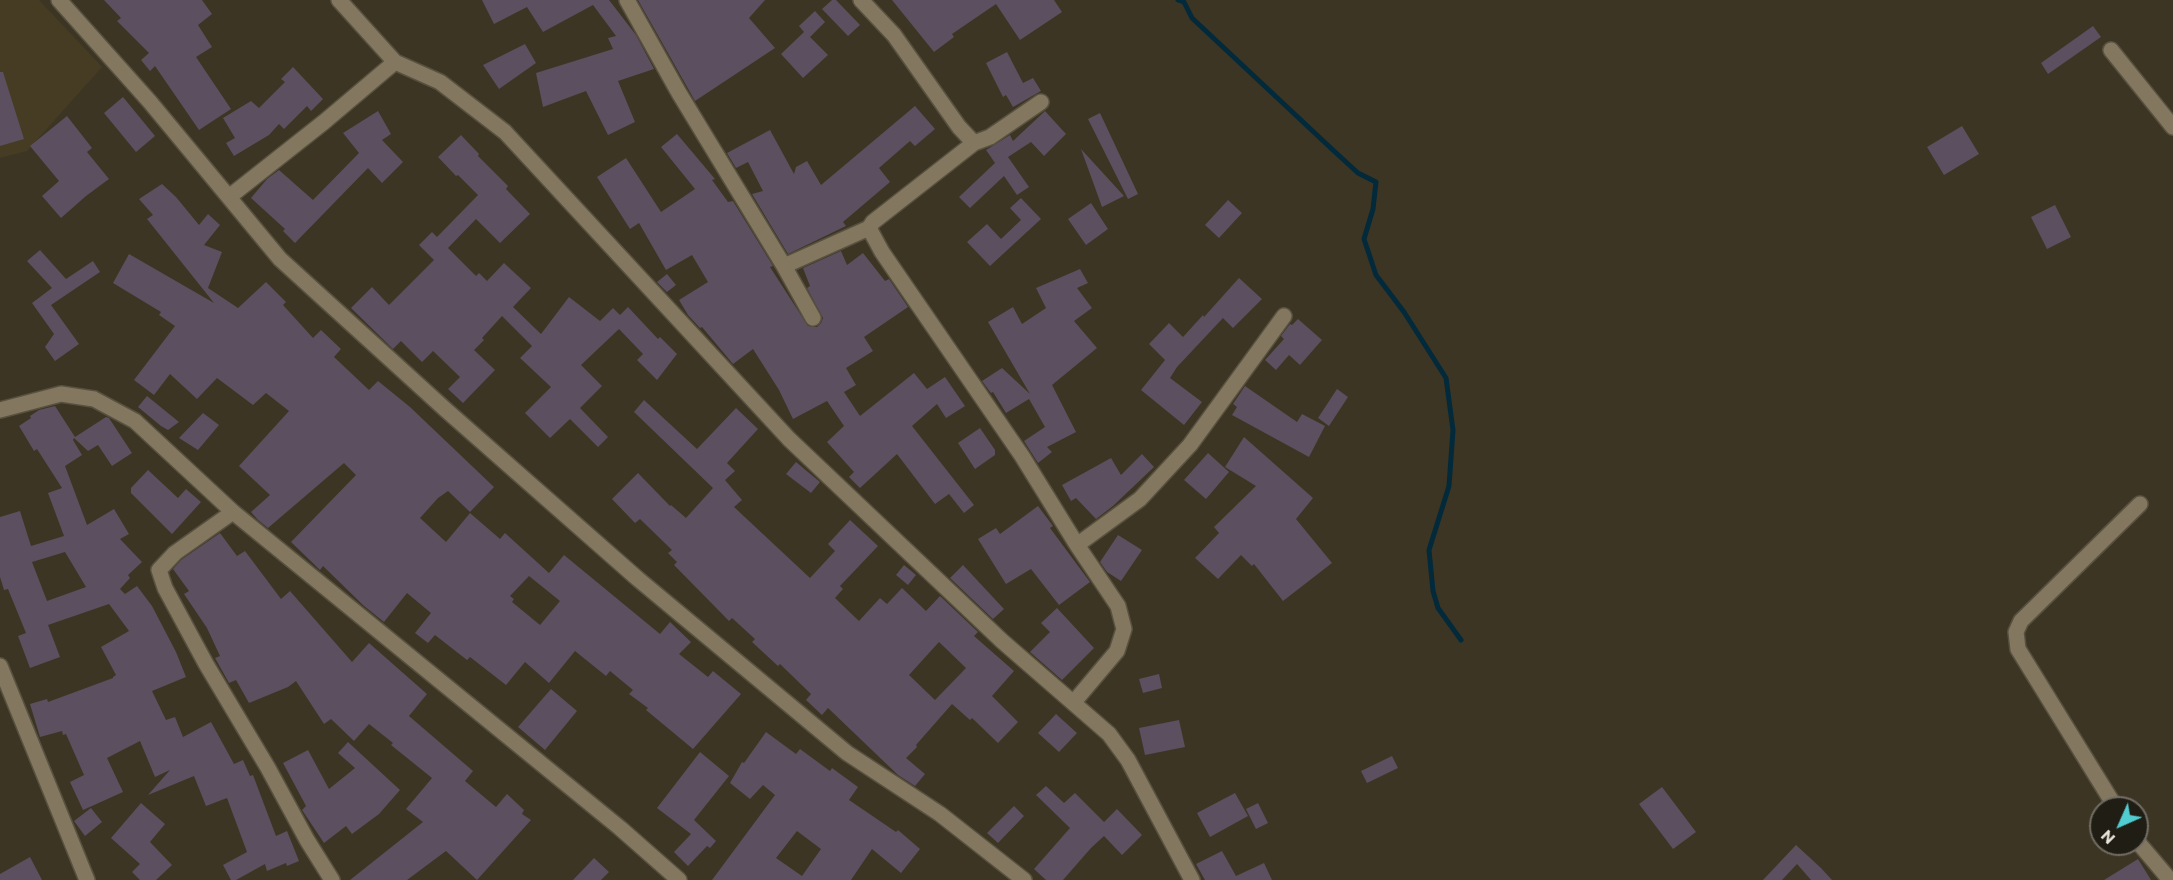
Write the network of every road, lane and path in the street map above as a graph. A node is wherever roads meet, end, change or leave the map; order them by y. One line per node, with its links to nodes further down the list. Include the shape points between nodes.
1 (59, 0): 10 (street)
2 (339, 0): 6 (street)
3 (627, 0): 12 (street)
4 (861, 0): 9 (street, via 894,35)
5 (2111, 50): 8 (street)
6 (395, 62): 10 (street); 20 (street, via 440,82 505,132 789,439 1002,641)
7 (1041, 102): 9 (street, via 990,137)
8 (2173, 128)
9 (974, 143): 11 (street)
10 (229, 197): 26 (street, via 280,259 638,579 847,753 940,814)
11 (869, 228): 12 (street); 18 (street)
12 (784, 266): 14 (street)
13 (1284, 316): 18 (street, via 1190,445 1140,499)
14 (813, 318)
15 (0, 410): 17 (street, via 61,393 94,399 135,421)
16 (2140, 504): 21 (street, via 2021,621 2016,632 2018,649)
17 (233, 512): 24 (street, via 175,553 159,570 206,664); 25 (street)
18 (1077, 545): 20 (street, via 1118,606 1124,629 1117,651)
19 (0, 666): 23 (street)
20 (1074, 702): 27 (street, via 1108,734 1128,760)
21 (2109, 796)
22 (2149, 855): 28 (street)
23 (87, 880)
24 (332, 880)
25 (680, 880)
26 (1024, 880)
27 (1192, 880)
28 (2170, 880)

